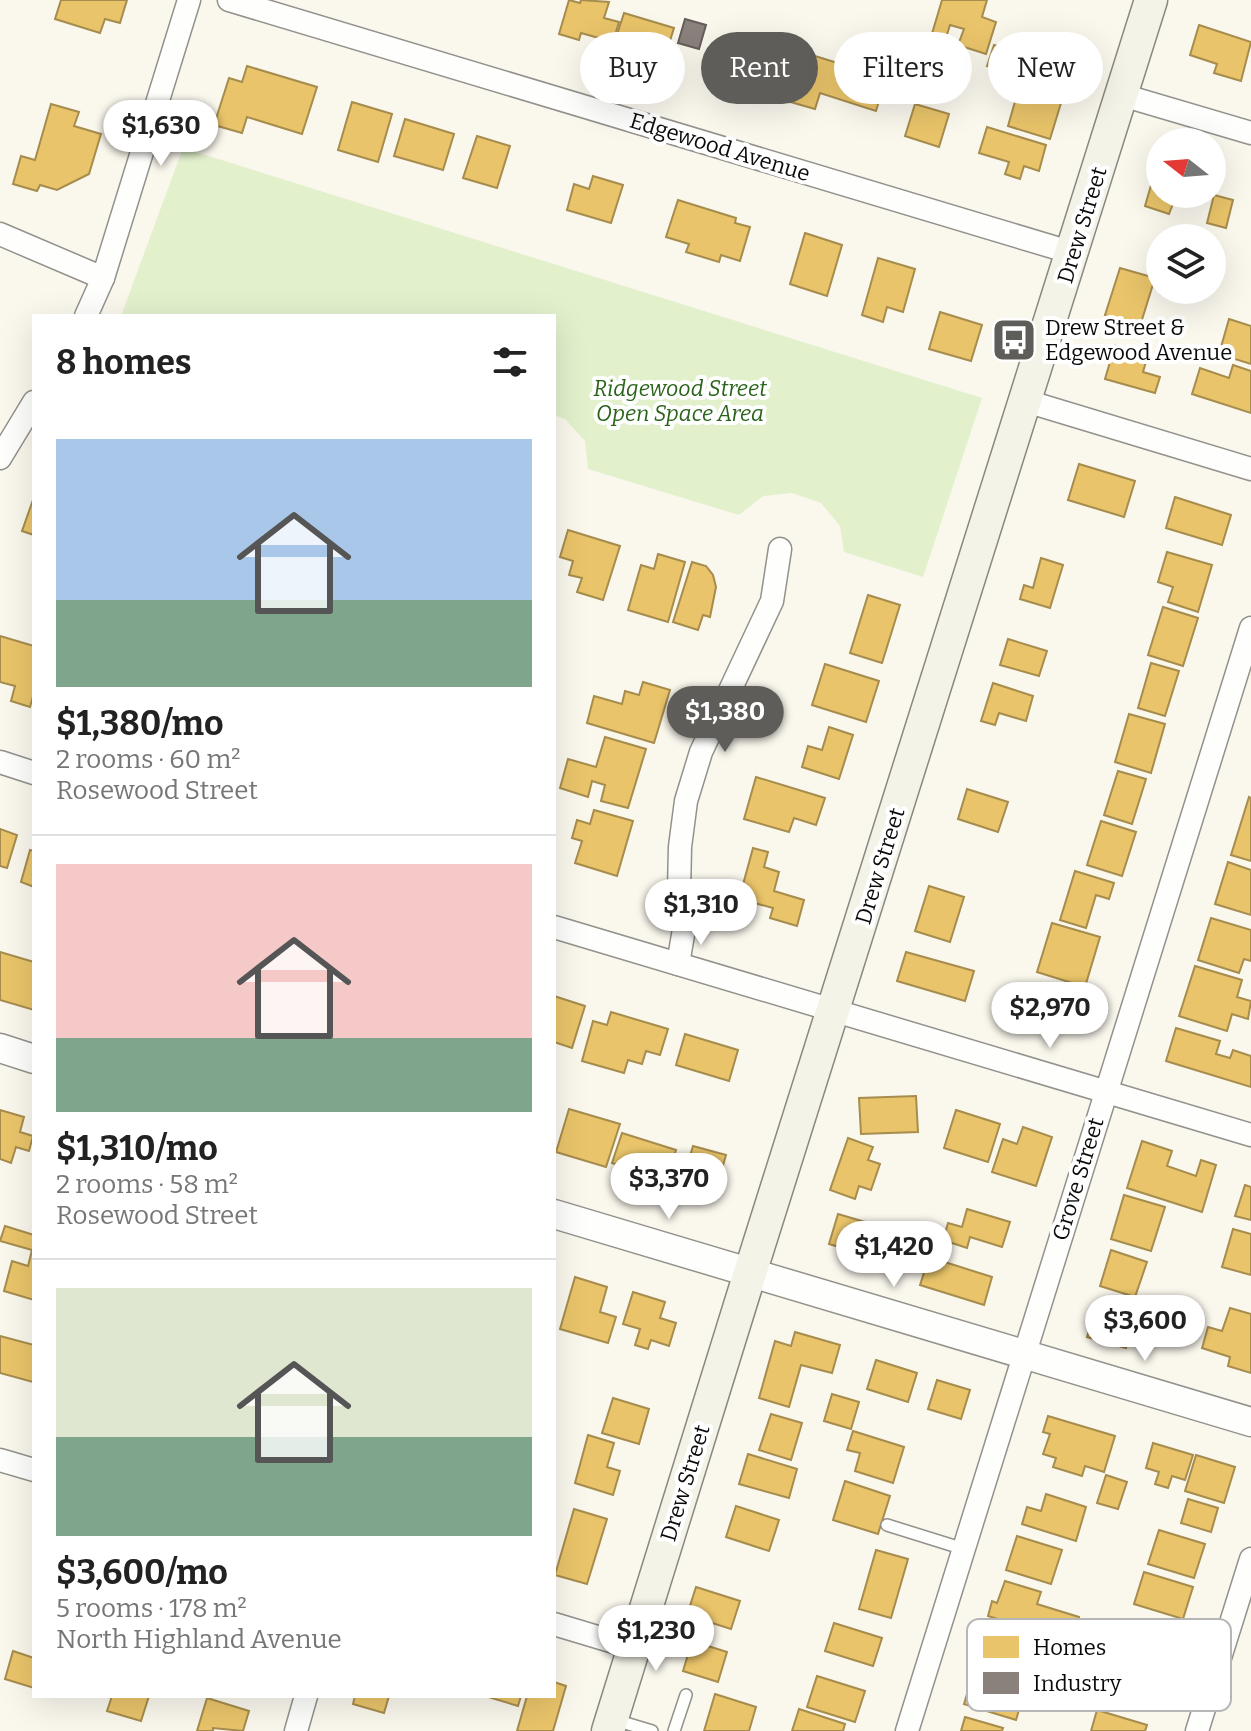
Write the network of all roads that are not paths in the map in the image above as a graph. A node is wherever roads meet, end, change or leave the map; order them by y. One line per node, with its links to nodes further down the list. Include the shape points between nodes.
1 (189, 0): 8 (street)
2 (229, 0): 7 (street, Edgewood Avenue)
3 (1151, 0): 4 (main road, Drew Street)
4 (1122, 95): 5 (street); 7 (main road, Drew Street)
5 (1251, 133)
6 (0, 234): 8 (street)
7 (1073, 253): 10 (main road, Drew Street)
8 (103, 278): 9 (street)
9 (87, 314)
10 (1026, 401): 13 (street); 20 (main road, Drew Street)
11 (32, 405): 12 (street)
12 (0, 458)
13 (1251, 469)
14 (780, 549): 19 (street, via 772,601 701,752 686,801 679,891 684,929)
15 (1251, 628): 23 (street, Grove Street)
16 (0, 762): 17 (street)
17 (32, 772)
18 (556, 928): 19 (street)
19 (678, 964): 20 (street)
20 (834, 1010): 23 (street); 26 (main road, Drew Street)
21 (0, 1048): 22 (street)
22 (32, 1058)
23 (1105, 1091): 24 (street); 27 (street, Grove Street)
24 (1251, 1135)
25 (556, 1215): 26 (street)
26 (750, 1273): 27 (street); 36 (main road, Drew Street)
27 (1024, 1355): 28 (street); 32 (street, Grove Street)
28 (1251, 1422)
29 (0, 1460): 30 (street)
30 (32, 1467)
31 (887, 1525): 32 (lane)
32 (964, 1549): 44 (street, Grove Street)
33 (1251, 1559): 34 (street)
34 (1231, 1623)
35 (556, 1625): 36 (street)
36 (634, 1648): 40 (main road, Drew Street)
37 (686, 1695): 43 (lane)
38 (305, 1698): 41 (street)
39 (1203, 1711): 45 (street)
40 (610, 1725): 42 (lane)
41 (296, 1731)
42 (652, 1731)
43 (674, 1731)
44 (907, 1731)
45 (1197, 1731)

